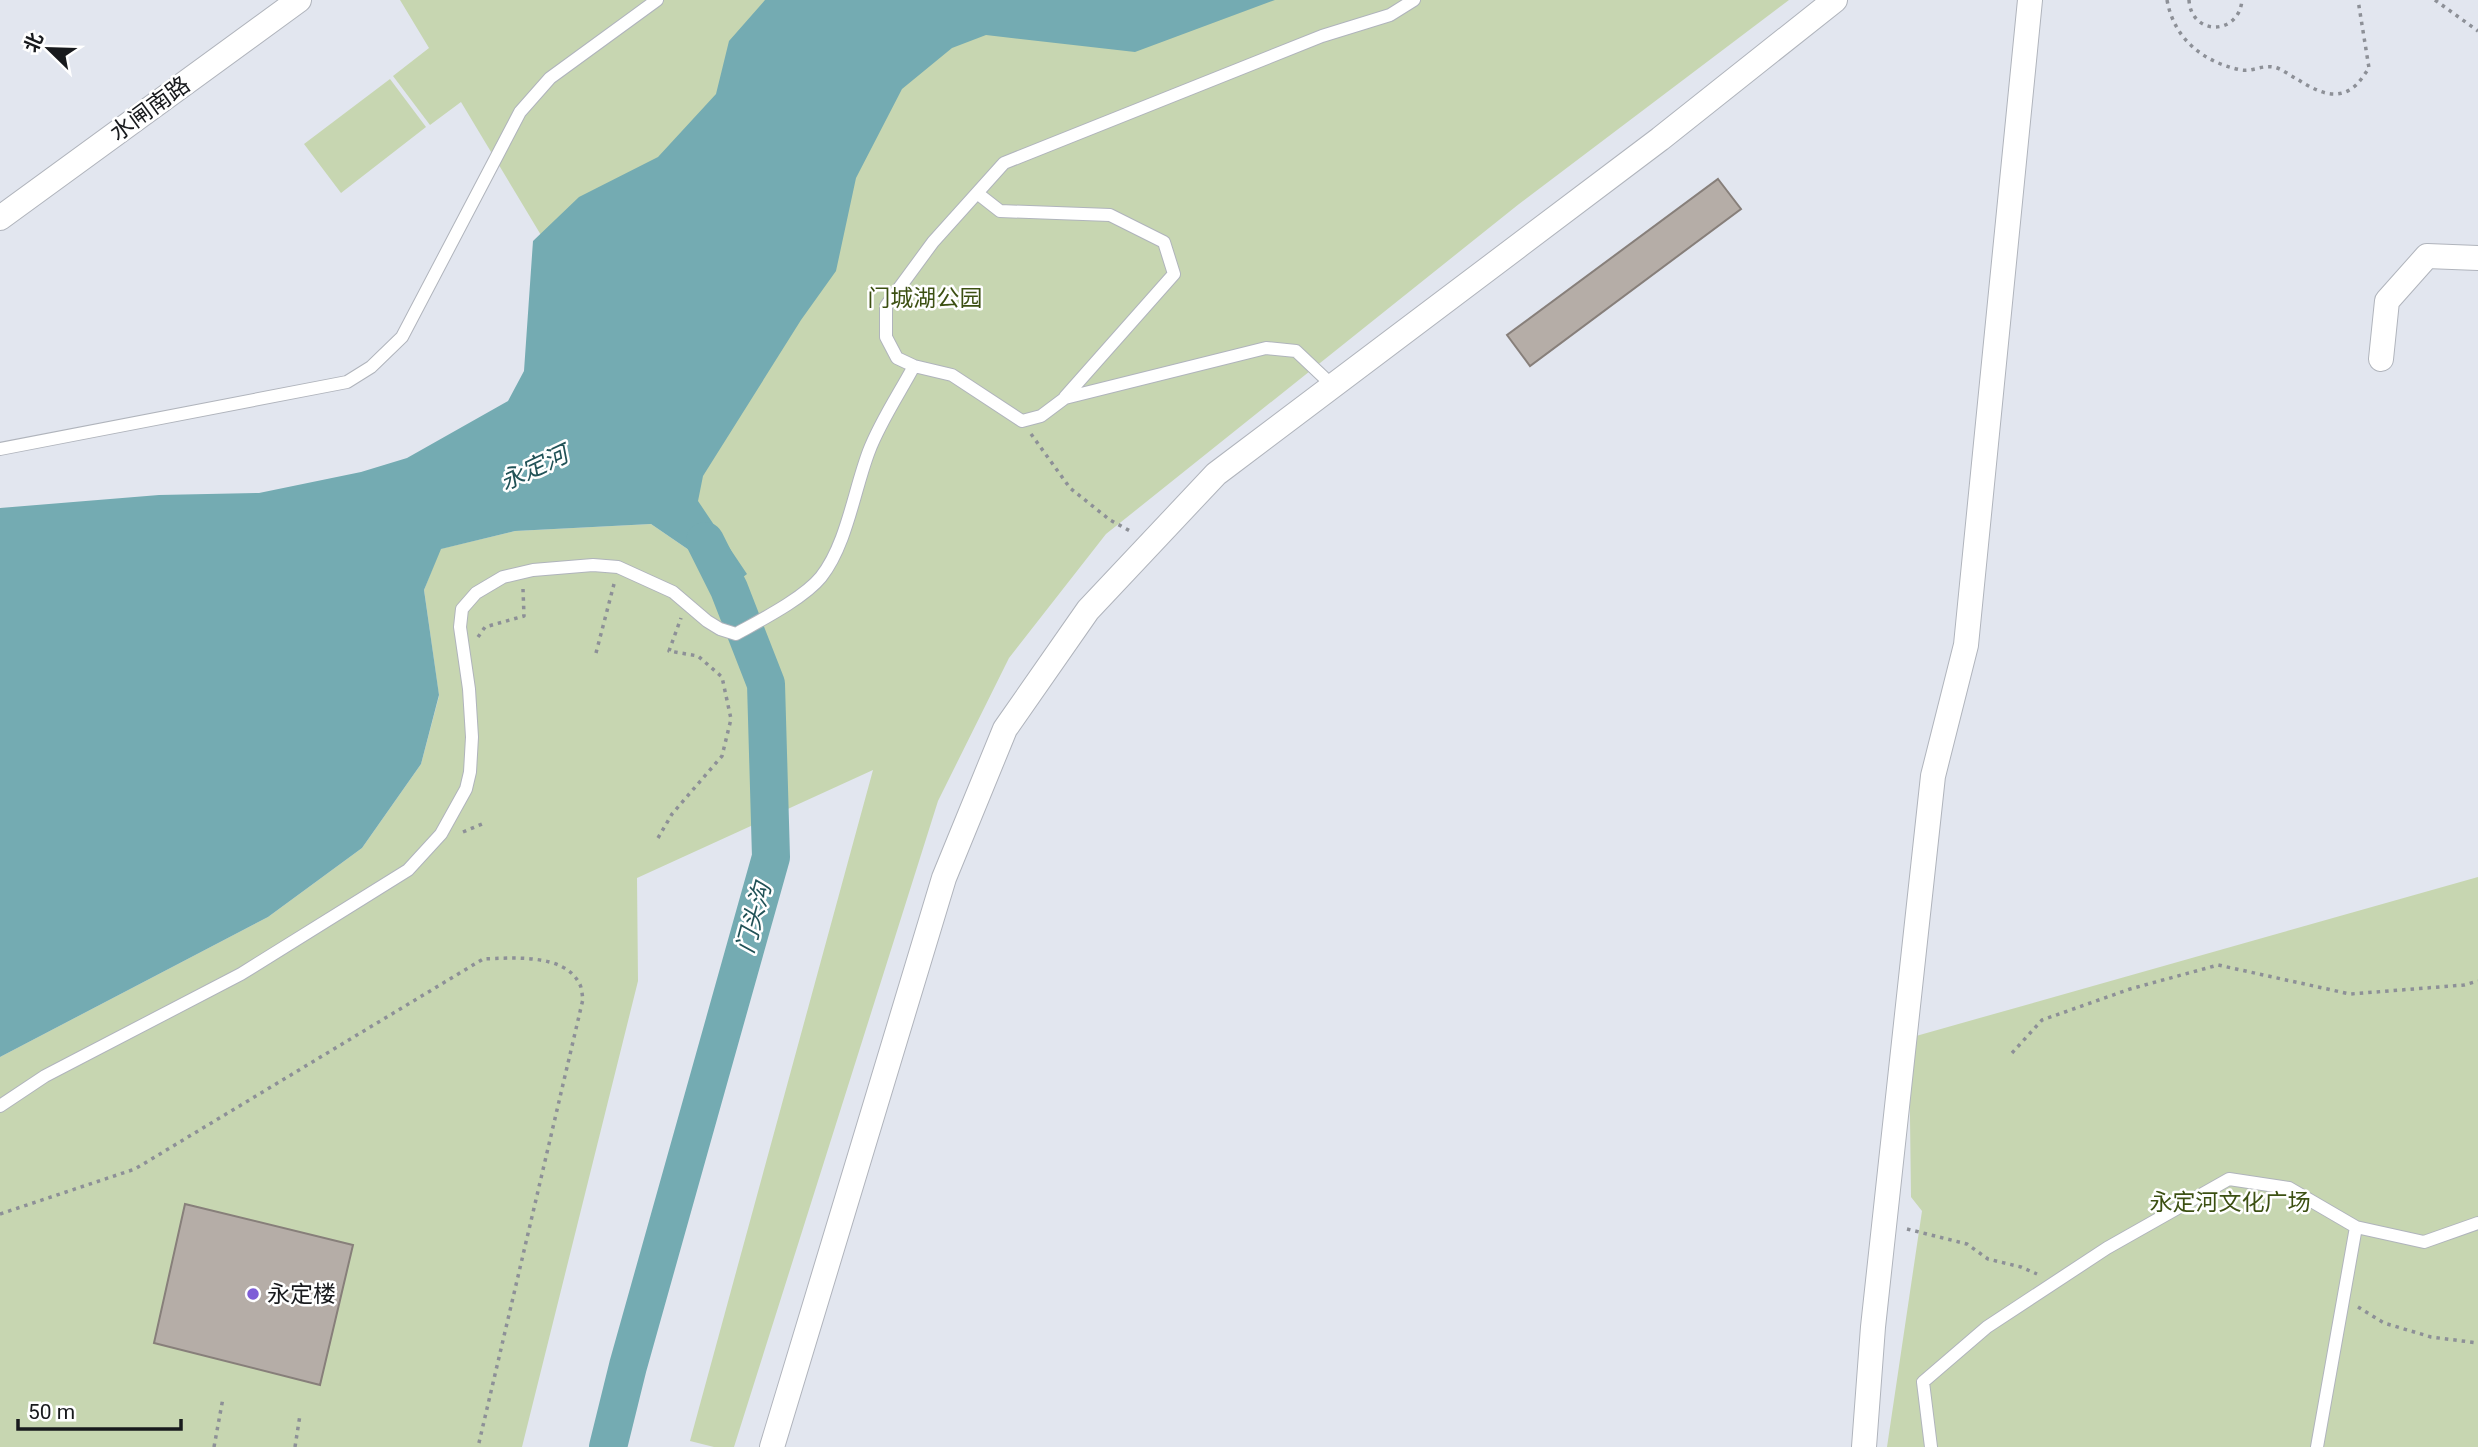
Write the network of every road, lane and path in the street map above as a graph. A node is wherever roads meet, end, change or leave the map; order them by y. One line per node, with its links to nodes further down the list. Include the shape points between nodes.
1 (299, 0): 13 (street, 水闸南路)
2 (657, 0): 20 (lane, via 550,78 520,112 402,337 371,368 347,382)
3 (1415, 0): 12 (lane, via 1390,15 1322,36 1004,163)
4 (1835, 0): 17 (street, via 1660,139)
5 (2029, 0): 32 (street, via 1966,645 1933,776)
6 (2167, 0): 9 (path, via 2191,48 2210,59 2243,71 2271,66 2333,95 2352,89 2369,68)
7 (2189, 0): 8 (path, via 2192,14 2213,27 2236,18)
8 (2242, 0)
9 (2358, 0)
10 (2435, 0): 11 (path)
11 (2478, 31)
12 (977, 193): 16 (lane, via 933,242 886,306 886,337 897,358); 18 (lane, via 1000,211 1110,215 1164,242 1174,274)
13 (0, 218)
14 (2478, 258): 15 (street, via 2427,256 2387,301)
15 (2381, 359)
16 (914, 366): 19 (lane, via 951,375); 24 (lane, via 869,450 840,542 821,576 736,634 707,621)
17 (1333, 386): 18 (lane, via 1296,351 1266,348); 21 (street, via 1216,474)
18 (1065, 398): 19 (lane, via 1041,416)
19 (1022, 421): 21 (path, via 1070,488 1110,520)
20 (0, 449)
21 (1151, 543): 43 (street, via 1088,610 1005,729 943,878)
22 (618, 567): 23 (lane); 24 (lane); 25 (path)
23 (522, 572): 26 (lane, via 476,593 462,609); 26 (path, via 524,616 485,627)
24 (687, 603): 27 (path, via 669,651 698,656 722,677 731,719 722,756 671,814)
25 (596, 653)
26 (464, 656): 30 (lane, via 472,737 466,789 441,834 408,870 241,974 45,1076)
27 (658, 838)
28 (2478, 981): 29 (path, via 2350,994 2218,965 2042,1020)
29 (2012, 1053)
30 (0, 1106)
31 (0, 1214): 42 (path, via 135,1168 483,960 526,957 560,965 579,982 583,999)
32 (1884, 1223): 35 (path, via 1967,1244 1988,1259); 44 (street)
33 (2478, 1223): 34 (lane, via 2424,1242)
34 (2356, 1227): 35 (lane, via 2289,1188 2229,1179); 36 (lane)
35 (2056, 1282): 45 (lane, via 1987,1327 1923,1382)
36 (2344, 1297): 37 (path, via 2384,1323 2431,1337); 46 (lane)
37 (2478, 1343)
38 (223, 1398): 40 (path)
39 (300, 1415): 41 (path)
40 (214, 1447)
41 (295, 1447)
42 (478, 1447)
43 (772, 1447)
44 (1864, 1447)
45 (1931, 1447)
46 (2317, 1447)

